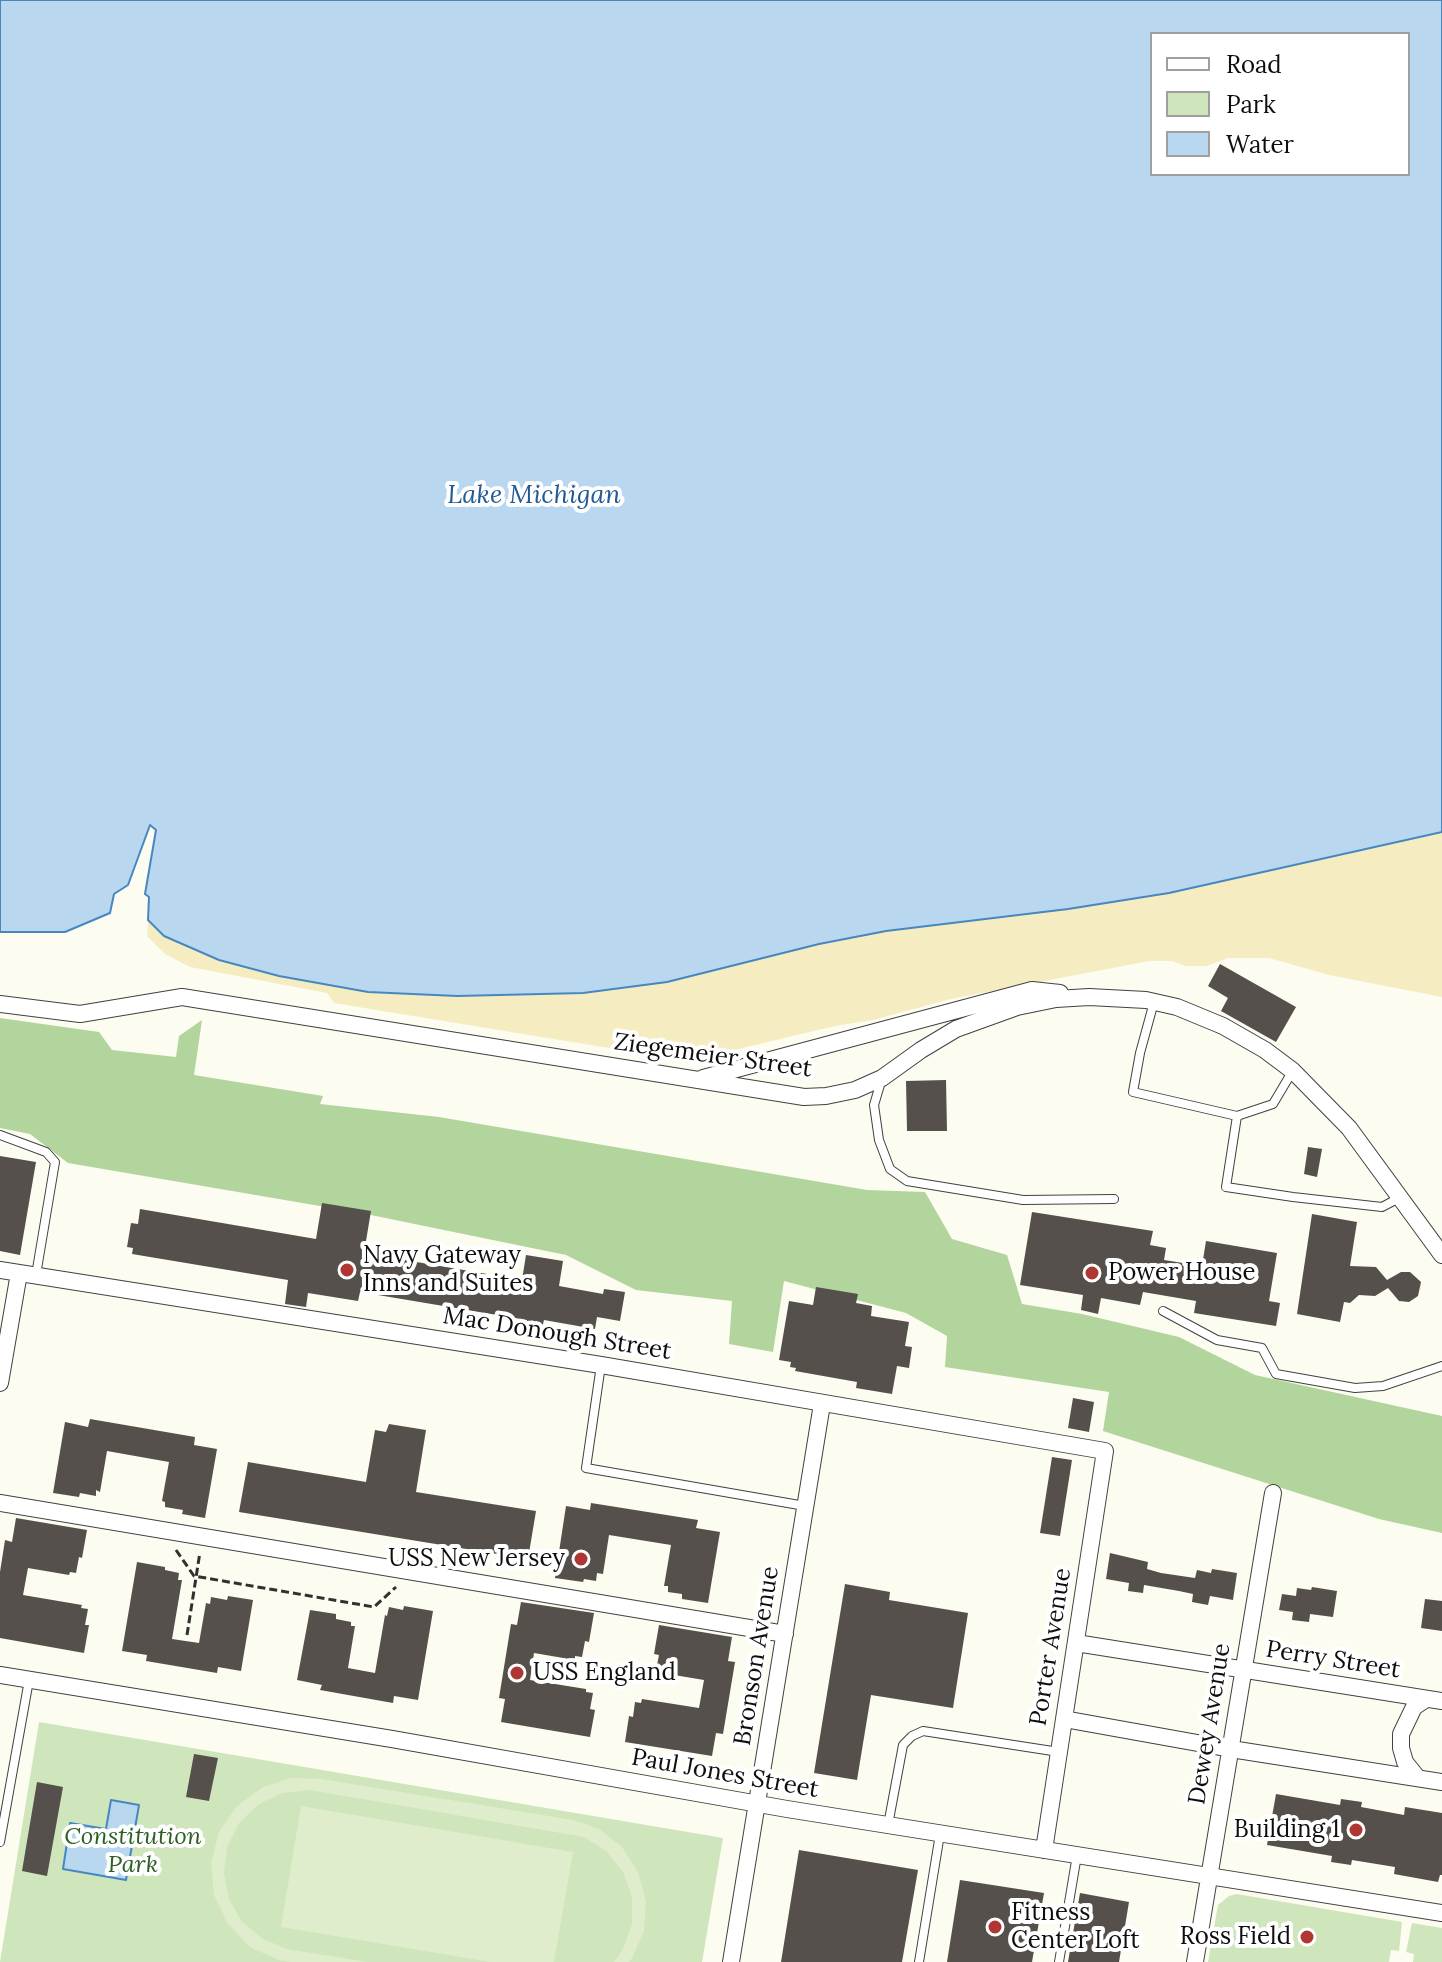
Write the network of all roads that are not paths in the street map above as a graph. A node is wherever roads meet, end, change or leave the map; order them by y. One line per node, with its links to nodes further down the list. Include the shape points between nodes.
1 (1089, 997): 2 (street, Ziegemeier Street); 5 (street, Ziegemeier Street, via 1017,1007 979,1019); 6 (street, via 1032,990)
2 (1154, 1002): 4 (street, Ziegemeier Street, via 1223,1026); 7 (lane, via 1133,1092)
3 (0, 1004): 6 (street, Ziegemeier Street, via 80,1014 182,997)
4 (1293, 1071): 7 (lane, via 1273,1104); 9 (street, Ziegemeier Street, via 1349,1128)
5 (882, 1078): 6 (street, Ziegemeier Street, via 855,1090 804,1097); 10 (lane, via 874,1105 879,1140 890,1169 907,1181 1023,1200)
6 (698, 1080)
7 (1237, 1116): 9 (lane, via 1226,1187 1382,1207)
8 (0, 1135): 13 (lane, via 46,1152 55,1162)
9 (1400, 1197): 11 (street, Ziegemeier Street)
10 (1114, 1199)
11 (1442, 1255)
12 (0, 1270): 13 (street, Mac Donough Street)
13 (28, 1274): 15 (street, Mac Donough Street); 17 (street)
14 (1163, 1311): 16 (lane, via 1217,1340 1262,1348 1276,1374 1355,1388 1383,1386)
15 (601, 1365): 18 (street, Mac Donough Street); 22 (lane, via 586,1468)
16 (1442, 1366)
17 (0, 1383)
18 (822, 1404): 19 (street, Mac Donough Street); 22 (street, Bronson Avenue)
19 (1105, 1451): 24 (street, Porter Avenue)
20 (1273, 1493): 25 (street, Dewey Avenue)
21 (0, 1503): 23 (street)
22 (805, 1506): 23 (street, Bronson Avenue)
23 (785, 1634): 34 (street, Bronson Avenue)
24 (1076, 1643): 25 (street, Perry Street); 29 (street, Porter Avenue)
25 (1244, 1671): 28 (street, Perry Street); 30 (street, Dewey Avenue)
26 (0, 1675): 27 (street, Paul Jones Street)
27 (29, 1680): 34 (street, Paul Jones Street); 37 (lane)
28 (1434, 1700): 32 (street, via 1414,1707 1401,1734 1405,1762)
29 (1064, 1719): 30 (street); 31 (street, Porter Avenue)
30 (1231, 1749): 32 (street); 40 (street, Dewey Avenue)
31 (1059, 1752): 35 (lane, via 923,1731 903,1745); 38 (street, Porter Avenue)
32 (1417, 1777): 33 (street)
33 (1442, 1782)
34 (757, 1804): 35 (street, Paul Jones Street); 42 (street, Bronson Avenue)
35 (887, 1826): 36 (street, Paul Jones Street)
36 (940, 1834): 38 (street, Paul Jones Street); 43 (lane)
37 (0, 1842)
38 (1044, 1850): 39 (street, Paul Jones Street)
39 (1077, 1855): 40 (street, Paul Jones Street); 44 (lane)
40 (1209, 1878): 41 (street, Paul Jones Street); 45 (street, Dewey Avenue)
41 (1442, 1913)
42 (731, 1962)
43 (919, 1962)
44 (1059, 1962)
45 (1195, 1962)

